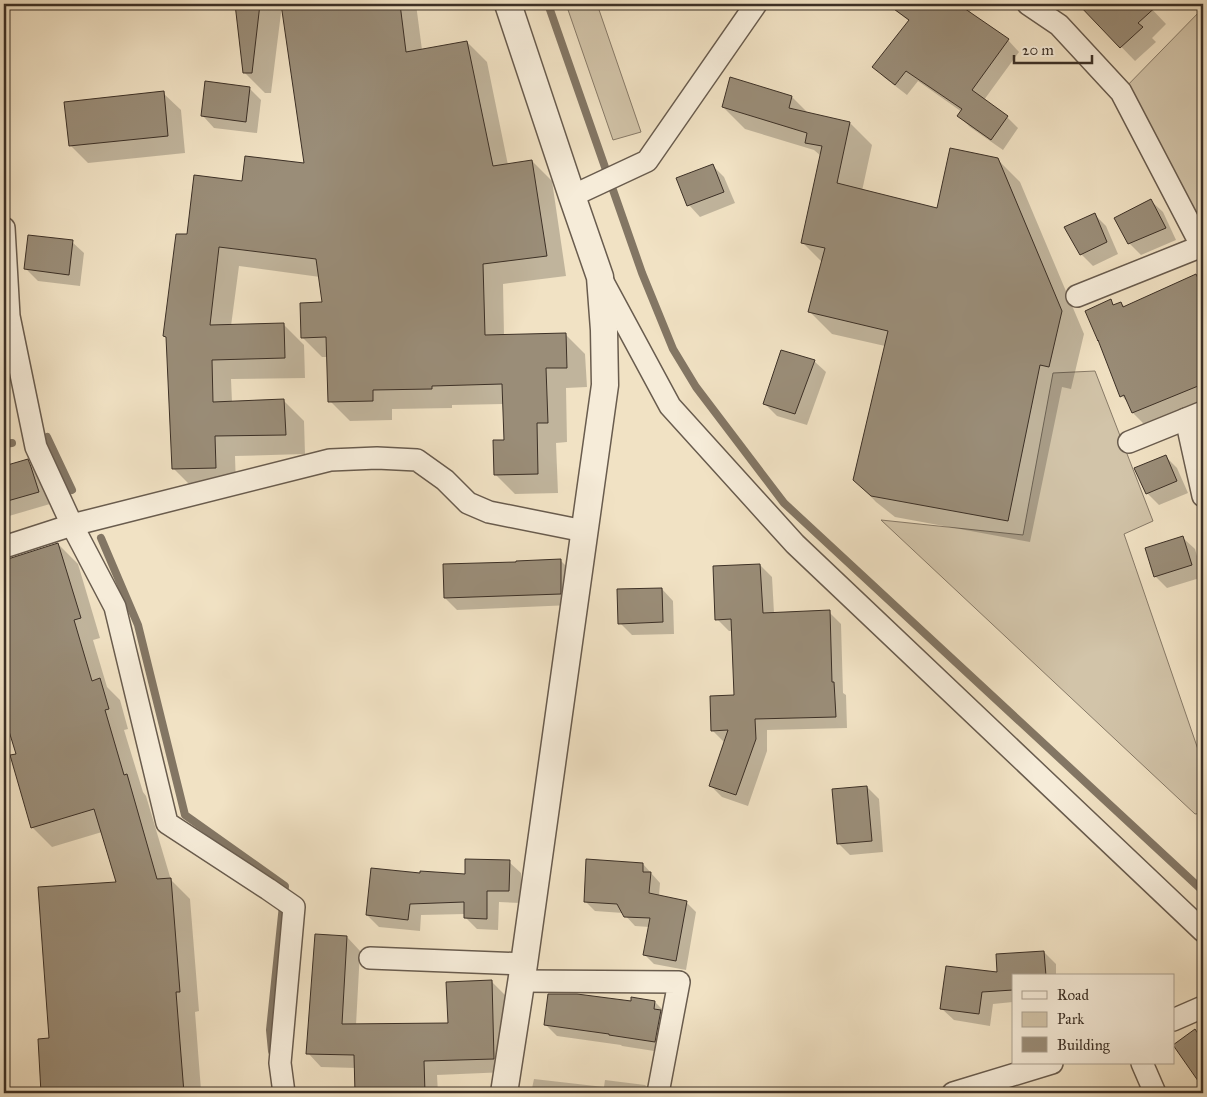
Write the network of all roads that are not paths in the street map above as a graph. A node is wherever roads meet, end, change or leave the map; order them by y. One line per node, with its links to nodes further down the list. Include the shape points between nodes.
1 (508, 4): 4 (street)
2 (756, 4): 4 (street, via 647,161)
3 (1028, 4): 6 (street, via 1059,25 1121,92)
4 (583, 191): 7 (street)
5 (4, 228): 12 (street, via 9,316 36,447)
6 (1200, 237): 8 (street)
7 (600, 277): 13 (street, via 605,385); 15 (street, via 670,406 795,544)
8 (1077, 296)
9 (1195, 416): 10 (street); 11 (street)
10 (1129, 442)
11 (1203, 496)
12 (72, 524): 13 (street, via 330,460 377,458 416,460 446,480 468,503 489,512); 14 (street); 22 (street, via 115,607 167,823 294,907 280,1063)
13 (584, 531): 17 (street)
14 (4, 547)
15 (1203, 932)
16 (370, 958): 17 (street)
17 (522, 972): 23 (street); 24 (street, via 680,982)
18 (1203, 1007): 19 (street)
19 (1174, 1020)
20 (1049, 1064): 25 (street)
21 (1142, 1064): 26 (street)
22 (284, 1093)
23 (504, 1093)
24 (658, 1093)
25 (953, 1093)
26 (1155, 1093)

